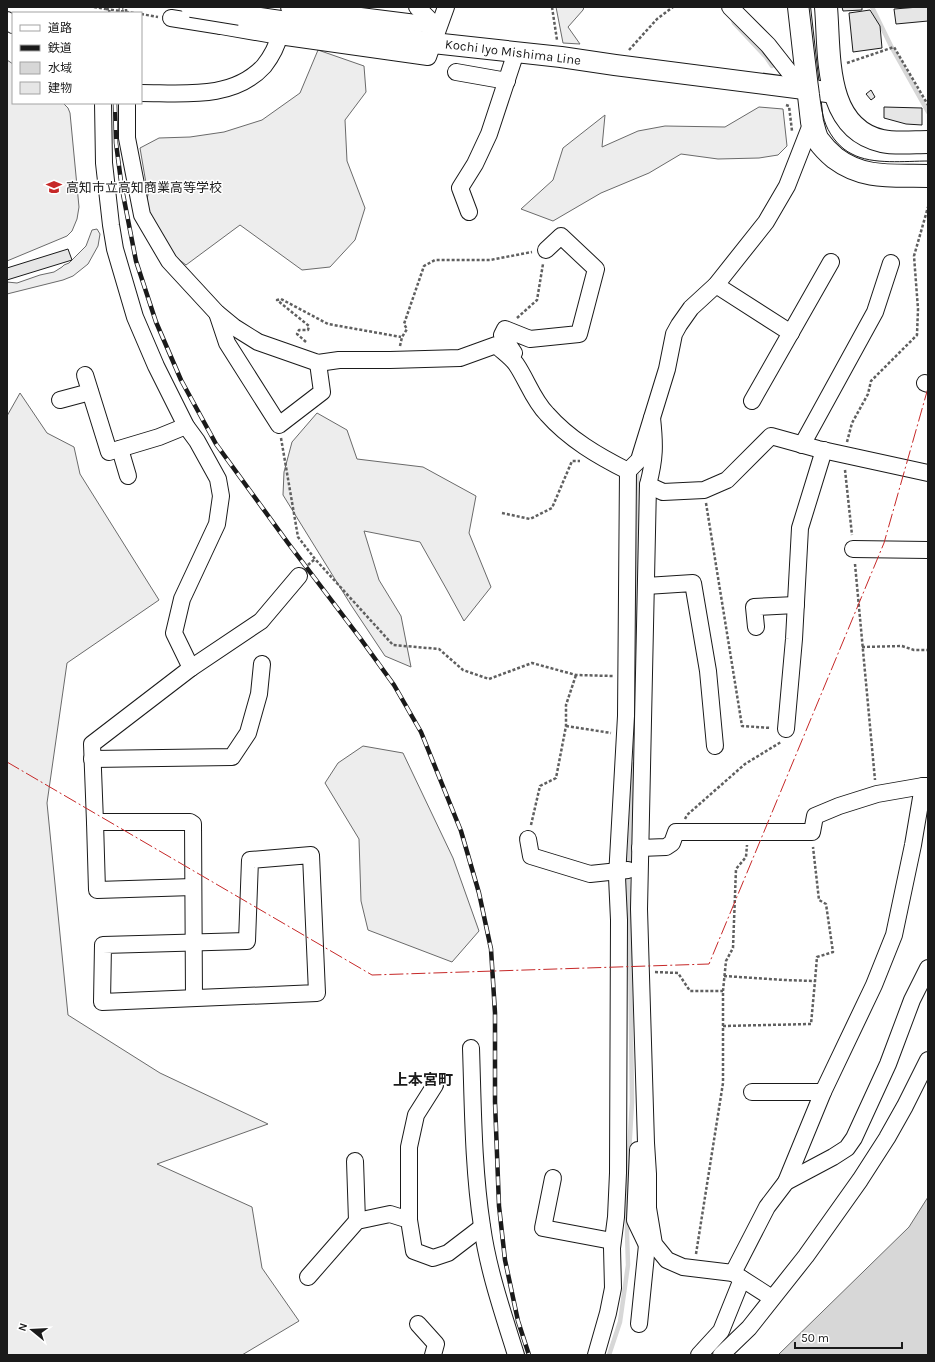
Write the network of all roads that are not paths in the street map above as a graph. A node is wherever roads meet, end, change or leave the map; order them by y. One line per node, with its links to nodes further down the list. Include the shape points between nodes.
1 (191, 7): 9 (main road, Kochi Iyo Mishima Line, bridge)
2 (289, 7): 8 (street)
3 (417, 7): 12 (street, via 429,19)
4 (446, 7): 12 (street)
5 (730, 7): 17 (street, via 768,45 790,73)
6 (799, 7): 17 (highway)
7 (826, 7): 19 (highway, via 827,45)
8 (319, 9): 12 (street)
9 (232, 11): 11 (street); 12 (main road, Kochi Iyo Mishima Line)
10 (171, 18): 11 (street)
11 (221, 26): 13 (street)
12 (434, 34): 13 (street, via 428,57); 14 (main road, Kochi Iyo Mishima Line)
13 (279, 36): 18 (street, via 278,44 267,62 256,74 240,84 213,92)
14 (516, 52): 16 (street); 17 (main road, Kochi Iyo Mishima Line, via 615,65)
15 (456, 72): 16 (street)
16 (507, 81): 25 (street, via 489,134 460,188)
17 (807, 82): 19 (main road, Kochi Iyo Mishima Line); 22 (highway)
18 (142, 93)
19 (835, 93): 23 (highway, via 842,112 851,125 869,137 883,141)
20 (103, 104): 39 (street, via 104,163 115,249 135,317)
21 (127, 104): 30 (street, via 127,138 142,215 169,261)
22 (812, 122): 24 (highway, via 818,138 829,153 844,165 859,172); 29 (street, via 787,186 766,222)
23 (928, 142)
24 (928, 176)
25 (469, 212)
26 (546, 250): 36 (street, via 561,236 596,269 579,334 530,339 505,329 502,335 538,387)
27 (831, 262): 31 (street)
28 (891, 262): 40 (street, via 875,312)
29 (716, 285): 31 (street); 38 (street, via 684,316 674,334 667,369)
30 (217, 313): 32 (street, via 258,342); 32 (street, via 227,343 279,425 322,392)
31 (791, 333): 37 (street)
32 (318, 363): 36 (street, via 339,360 460,358 496,345 516,363)
33 (85, 376): 34 (street)
34 (90, 392): 35 (street); 41 (street, via 109,452)
35 (60, 400)
36 (536, 400): 43 (street, via 546,414 580,444)
37 (752, 401)
38 (652, 418): 43 (street, via 639,460); 46 (street, via 655,450)
39 (186, 426): 41 (street); 54 (street, via 218,479 221,496 217,524 182,599 174,633)
40 (802, 445): 42 (street); 46 (street, via 771,436 727,480 704,490 663,492)
41 (120, 449): 45 (street)
42 (824, 450): 44 (street); 51 (street, via 800,528)
43 (628, 471): 63 (street)
44 (928, 473)
45 (128, 476)
46 (648, 485): 50 (street)
47 (854, 549): 48 (street)
48 (928, 550)
49 (299, 576): 54 (street, via 261,621)
50 (646, 586): 56 (street, via 693,583 708,671); 59 (street)
51 (796, 605): 52 (street, via 754,607); 55 (street)
52 (756, 627)
53 (262, 664): 57 (street, via 258,694 248,733 232,757)
54 (191, 668): 57 (street, via 92,744)
55 (786, 730)
56 (715, 746)
57 (92, 760): 60 (street)
58 (926, 786): 62 (street, via 877,794 839,806 815,816 812,832 676,832 672,843 666,847); 72 (street, via 894,935 874,985)
59 (640, 816): 62 (street); 63 (street)
60 (95, 822): 64 (street, via 193,824); 64 (street, via 97,890)
61 (528, 839): 63 (street, via 531,856 590,874)
62 (640, 848): 73 (street, via 639,909)
63 (626, 870): 77 (street)
64 (193, 888): 65 (street)
65 (194, 942): 67 (street); 67 (street, via 103,945 102,1002); 67 (street, via 247,941 250,860 311,855 317,993)
66 (928, 968): 76 (street, via 912,1000 888,1064 847,1148)
67 (194, 998)
68 (471, 1048): 81 (street, via 475,1161)
69 (928, 1060): 86 (street, via 887,1138 860,1180 806,1256)
70 (435, 1085): 78 (street, via 416,1115 409,1147)
71 (752, 1092): 72 (street)
72 (822, 1092): 76 (street)
73 (646, 1106): 79 (street, via 638,1146); 83 (street)
74 (355, 1161): 80 (street)
75 (553, 1178): 82 (street, via 543,1228)
76 (786, 1182): 84 (street, via 767,1207)
77 (617, 1217): 79 (street); 82 (street)
78 (409, 1220): 80 (street, via 390,1214); 81 (street, via 414,1251 433,1258 448,1253)
79 (634, 1220): 83 (street)
80 (357, 1221): 85 (street)
81 (482, 1227): 90 (street, via 492,1278)
82 (612, 1241): 91 (street, via 613,1288)
83 (650, 1245): 84 (street, via 667,1260 683,1267); 88 (street)
84 (737, 1276): 86 (street); 92 (street, via 721,1331)
85 (308, 1277)
86 (772, 1298): 93 (street, via 749,1328)
87 (418, 1324): 89 (street, via 436,1344)
88 (639, 1324)
89 (433, 1355)
90 (516, 1355)
91 (596, 1355)
92 (699, 1355)
93 (721, 1355)

